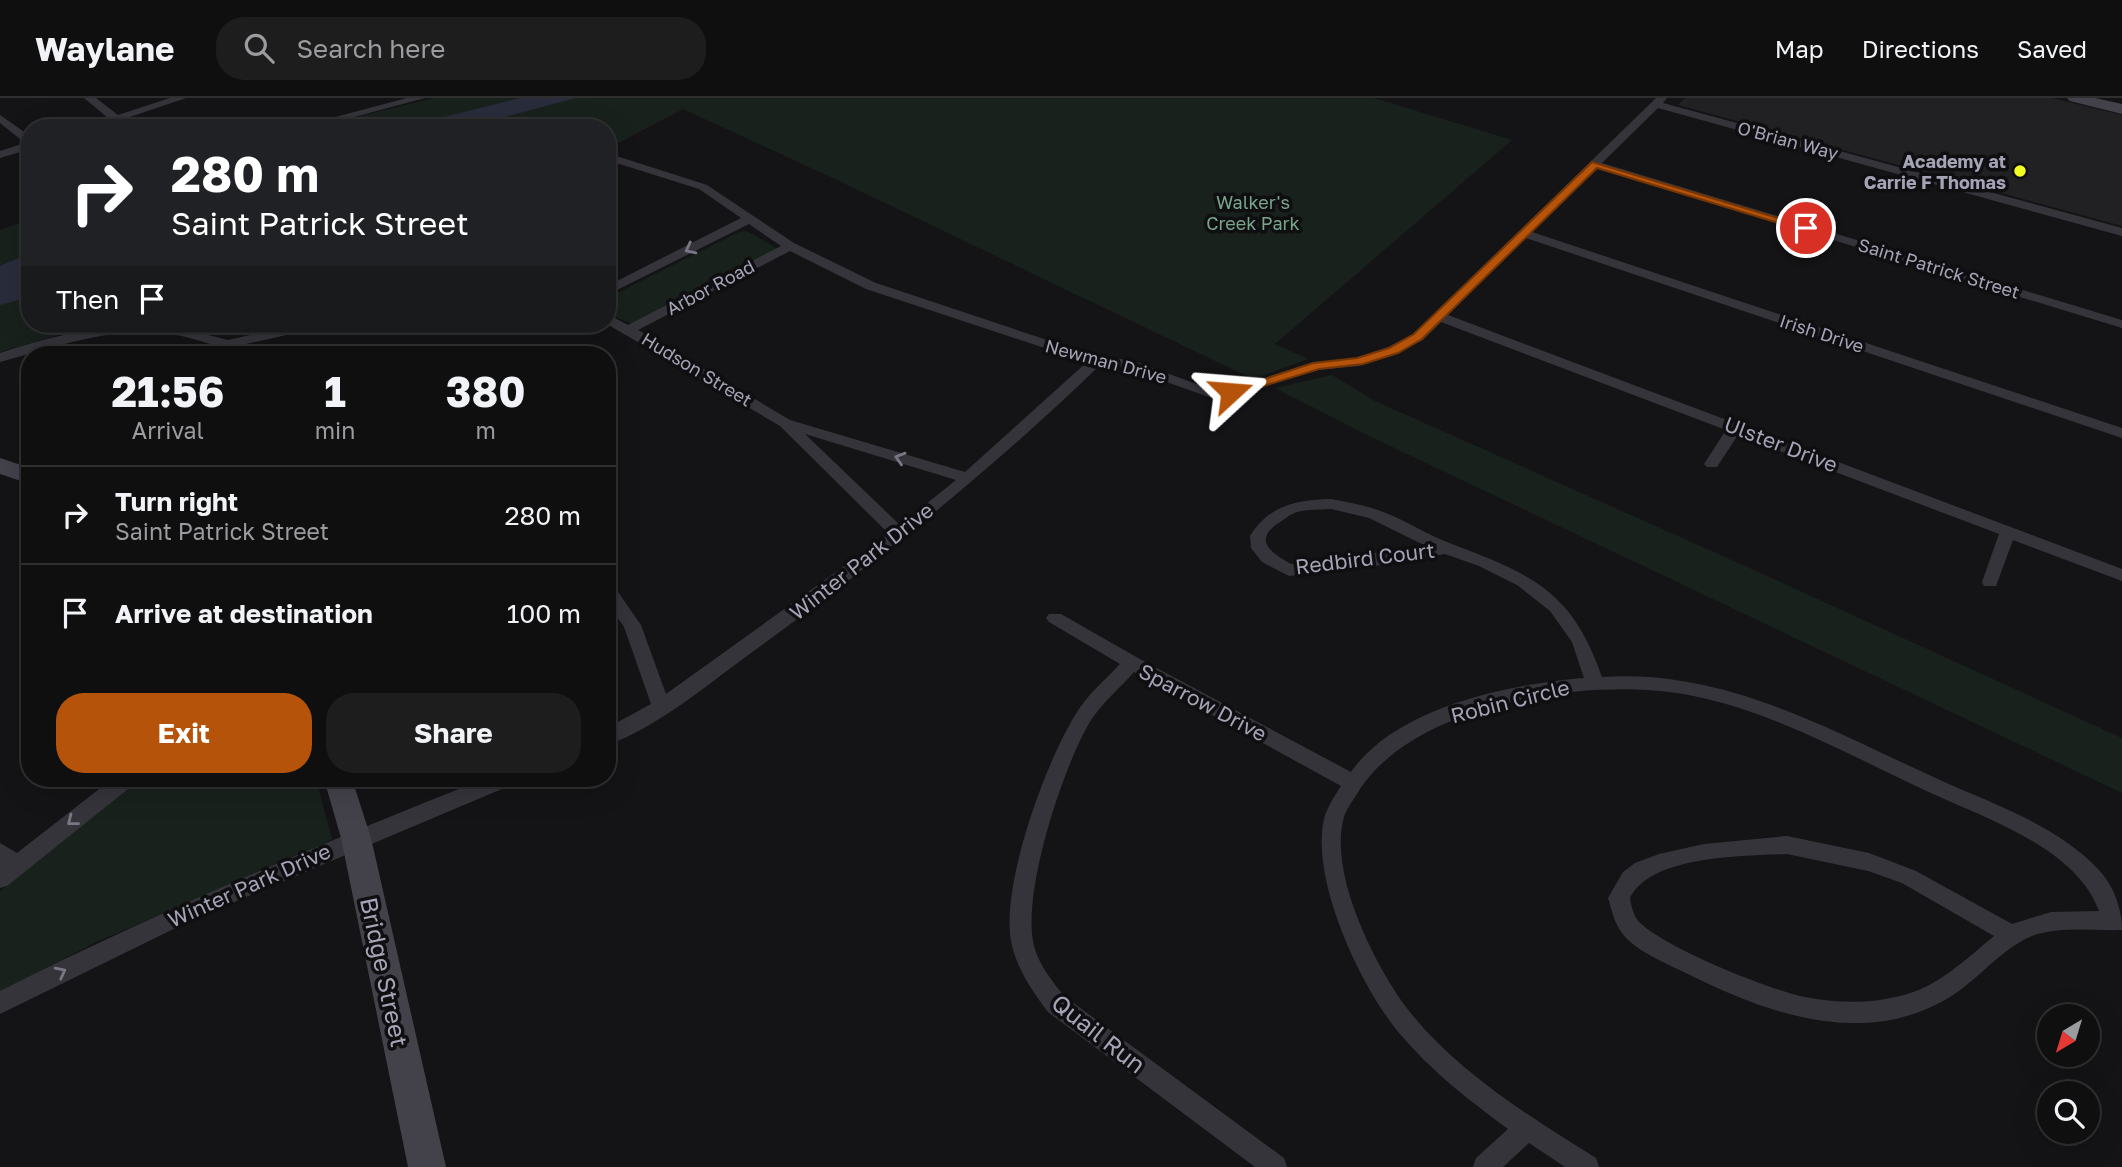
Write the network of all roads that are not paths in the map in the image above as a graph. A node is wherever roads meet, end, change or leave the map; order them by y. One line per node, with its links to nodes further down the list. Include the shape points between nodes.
1 (89, 98): 8 (street)
2 (181, 98): 8 (street)
3 (420, 98): 10 (street)
4 (2075, 98): 6 (street)
5 (1659, 101): 15 (street, Newman Drive); 17 (street, O'Brian Way)
6 (2122, 109)
7 (0, 118): 11 (street)
8 (116, 118): 9 (street)
9 (113, 119)
10 (335, 119)
11 (21, 136)
12 (21, 147): 13 (street)
13 (0, 155)
14 (616, 159): 16 (street, Newman Drive, via 703,187)
15 (1595, 164): 18 (street, Newman Drive); 23 (street, Saint Patrick Street)
16 (751, 218): 19 (street, Newman Drive); 20 (street, Arbor Road, one-way to 20)
17 (2122, 232)
18 (1523, 233): 21 (street, Newman Drive); 36 (street, Irish Drive)
19 (790, 246): 24 (street, Arbor Road); 33 (street, Newman Drive, via 871,286)
20 (616, 286)
21 (1439, 316): 33 (street, Newman Drive, via 1418,337 1393,350 1359,362 1317,366 1231,392 1209,393 1126,363); 35 (street, Ulster Drive)
22 (616, 322): 24 (street, Hudson Street)
23 (2122, 324)
24 (630, 329): 34 (street, Hudson Street)
25 (91, 333): 29 (street)
26 (187, 333): 28 (street)
27 (277, 333): 28 (street)
28 (228, 344): 30 (street)
29 (37, 346)
30 (234, 346)
31 (21, 351): 32 (street)
32 (0, 358)
33 (1097, 361): 40 (street, Winter Park Drive, via 1038,419)
34 (785, 423): 40 (street, Hudson Street, one-way to 34); 42 (street, Hudson Street)
35 (1736, 427): 37 (street); 41 (street, Ulster Drive)
36 (2122, 433)
37 (1712, 464)
38 (0, 465): 39 (street)
39 (21, 473)
40 (966, 478): 42 (street, Winter Park Drive)
41 (2008, 532): 44 (street, Ulster Drive); 45 (street)
42 (899, 534): 50 (street, Winter Park Drive)
43 (1445, 548): 43 (street, Redbird Court, via 1374,514 1331,504 1288,509 1258,536 1259,548 1268,558 1289,569); 49 (street, Redbird Court, via 1497,566 1544,596 1581,642)
44 (2122, 575)
45 (1990, 582)
46 (616, 602): 50 (street, via 632,625)
47 (1055, 618): 48 (street, Sparrow Drive)
48 (1132, 663): 52 (street, Sparrow Drive); 64 (street, Quail Run, via 1085,715 1063,759 1033,848 1024,894 1021,933 1026,955 1056,1004)
49 (1595, 682): 52 (street, Robin Circle, via 1554,686 1451,713 1398,739 1372,758); 59 (street, Robin Circle, via 1650,683 1724,696 1896,768 2066,853 2093,877)
50 (662, 707): 51 (street, Winter Park Drive)
51 (616, 732)
52 (1353, 783): 62 (street, Robin Circle, via 1333,823 1333,852 1340,894 1373,977 1410,1029)
53 (114, 787): 57 (street, one-way to 57)
54 (340, 787): 56 (street, Bridge Street)
55 (483, 787): 56 (street, Winter Park Drive)
56 (356, 838): 61 (street, Winter Park Drive, one-way to 56, via 124,939); 63 (street, Bridge Street)
57 (8, 858): 58 (street)
58 (0, 879)
59 (2118, 920): 60 (street, via 2049,922 2026,926)
60 (2012, 935): 60 (street, via 1929,996 1863,1013 1824,1011 1759,995 1660,947 1631,928 1619,898 1629,880 1654,864 1745,847 1787,845 1869,862 1909,877)
61 (0, 1003)
62 (1527, 1128): 65 (street); 66 (street, Robin Circle)
63 (427, 1167)
64 (1275, 1167)
65 (1485, 1167)
66 (1587, 1167)

